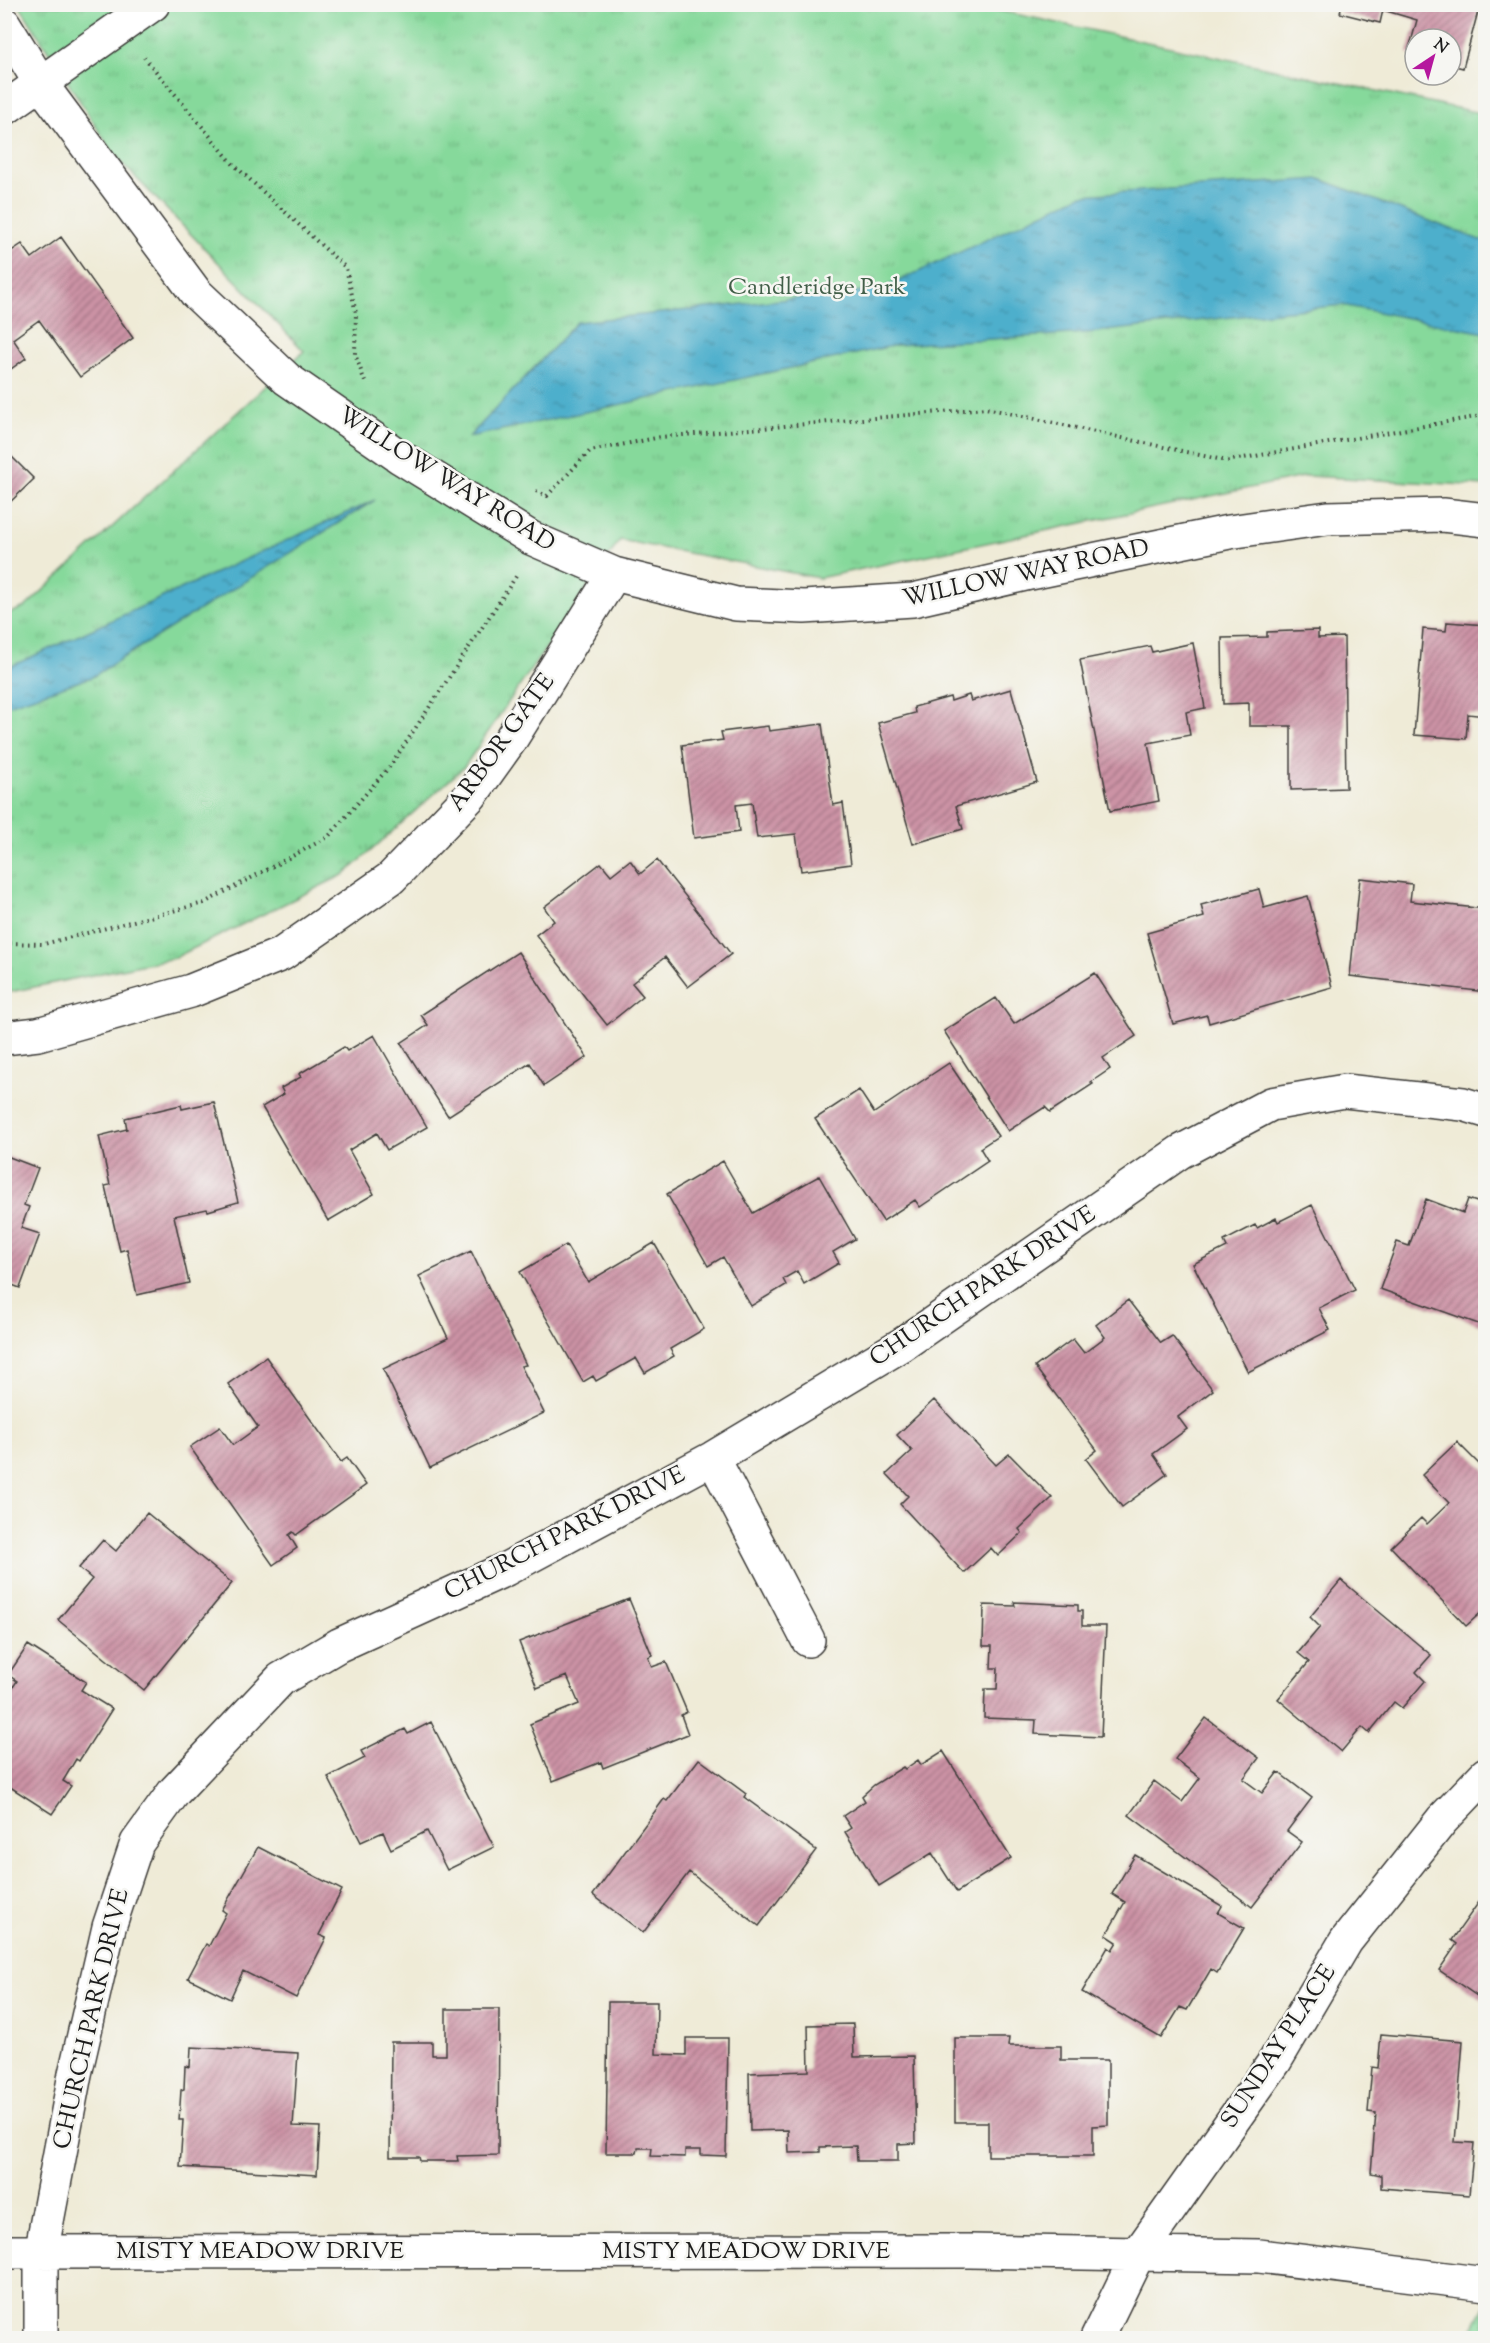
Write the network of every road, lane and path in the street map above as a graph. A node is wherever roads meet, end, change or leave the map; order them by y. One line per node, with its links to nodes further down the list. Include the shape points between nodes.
1 (153, 4): 3 (street)
2 (4, 24): 4 (street, WILLOW WAY ROAD)
3 (120, 28): 4 (street); 6 (path, via 234,165 346,268 356,313 355,354)
4 (41, 84): 5 (street); 11 (street, WILLOW WAY ROAD, via 196,293 287,380 400,457)
5 (4, 109)
6 (366, 384)
7 (1485, 415): 9 (path, via 1227,461 986,408 661,437 590,451)
8 (527, 486): 9 (path)
9 (547, 496): 11 (path)
10 (1485, 520): 12 (street, WILLOW WAY ROAD, via 1443,515 1328,518 1229,532 902,601 804,607 736,604)
11 (531, 538): 12 (street, WILLOW WAY ROAD); 13 (path, via 516,577 391,765 328,837 204,903 44,944)
12 (614, 574): 14 (street, ARBOR GATE, via 511,739 471,795 391,878 282,954 191,991 39,1034)
13 (4, 943)
14 (4, 1038)
15 (1485, 1111): 16 (street, CHURCH PARK DRIVE, via 1463,1104 1345,1091 1271,1104 1180,1152 903,1344)
16 (713, 1458): 17 (street); 20 (street, CHURCH PARK DRIVE, via 506,1569 339,1645 281,1679 174,1792 137,1843 109,1927 75,2074)
17 (808, 1640)
18 (1485, 1774): 21 (street, SUNDAY PLACE, via 1442,1820 1346,1941 1275,2061)
19 (4, 2252): 20 (street, MISTY MEADOW DRIVE)
20 (41, 2253): 21 (street, MISTY MEADOW DRIVE); 23 (street, CHURCH PARK DRIVE)
21 (1138, 2254): 22 (street, MISTY MEADOW DRIVE, via 1259,2256); 24 (street, SUNDAY PLACE)
22 (1485, 2284)
23 (41, 2338)
24 (1098, 2338)

